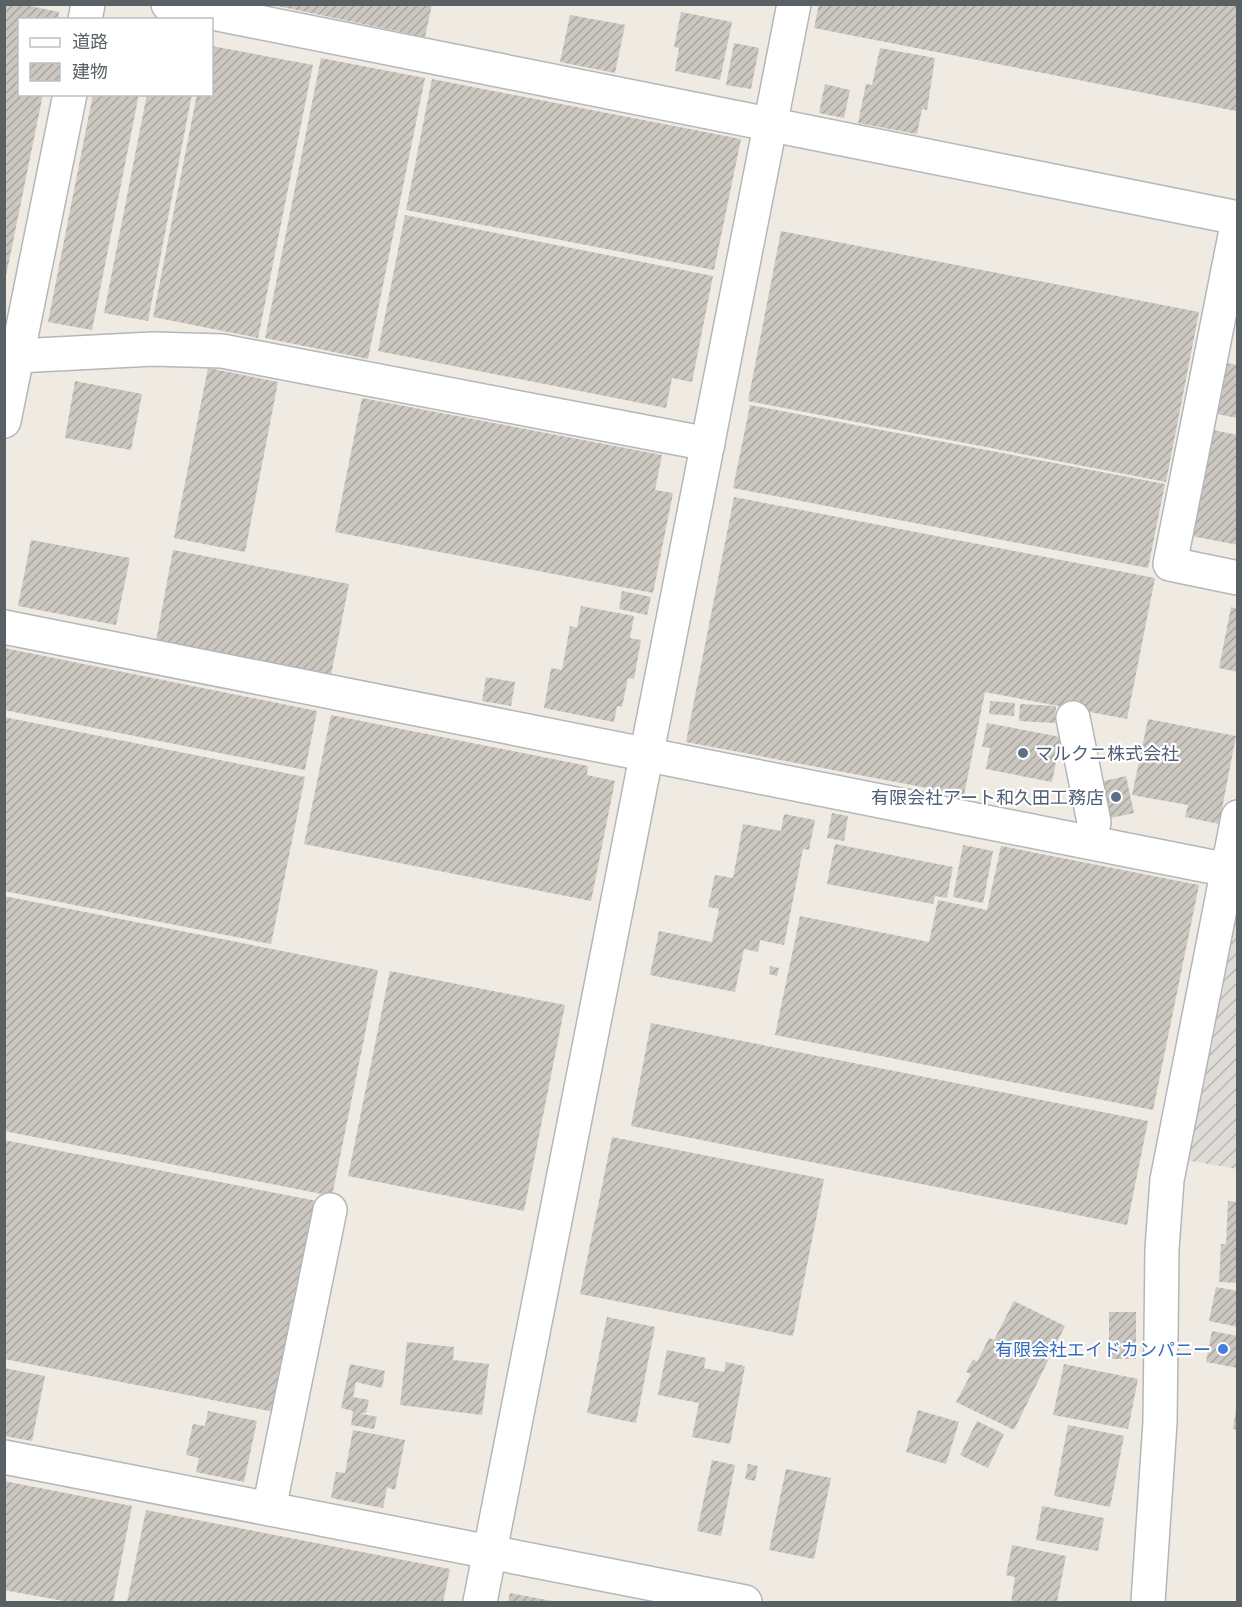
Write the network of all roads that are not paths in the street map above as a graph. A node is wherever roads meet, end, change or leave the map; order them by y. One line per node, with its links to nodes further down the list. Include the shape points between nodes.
1 (168, 4): 4 (street)
2 (794, 4): 4 (street)
3 (70, 96): 6 (street)
4 (771, 125): 5 (street); 8 (street)
5 (1238, 219): 9 (street, via 1170,564)
6 (11, 357): 7 (street); 8 (street, via 153,349 222,351)
7 (4, 421)
8 (708, 444): 12 (street)
9 (1238, 578)
10 (4, 627): 12 (street)
11 (1073, 718): 14 (street, via 1094,822)
12 (646, 754): 14 (street); 19 (street)
13 (1238, 817): 15 (street)
14 (1090, 842): 15 (street)
15 (1232, 871): 22 (street, via 1167,1180 1162,1248 1160,1422)
16 (330, 1210): 18 (street)
17 (4, 1457): 18 (street)
18 (269, 1509): 19 (street)
19 (489, 1552): 20 (street); 21 (street)
20 (480, 1602)
21 (745, 1602)
22 (1148, 1602)

